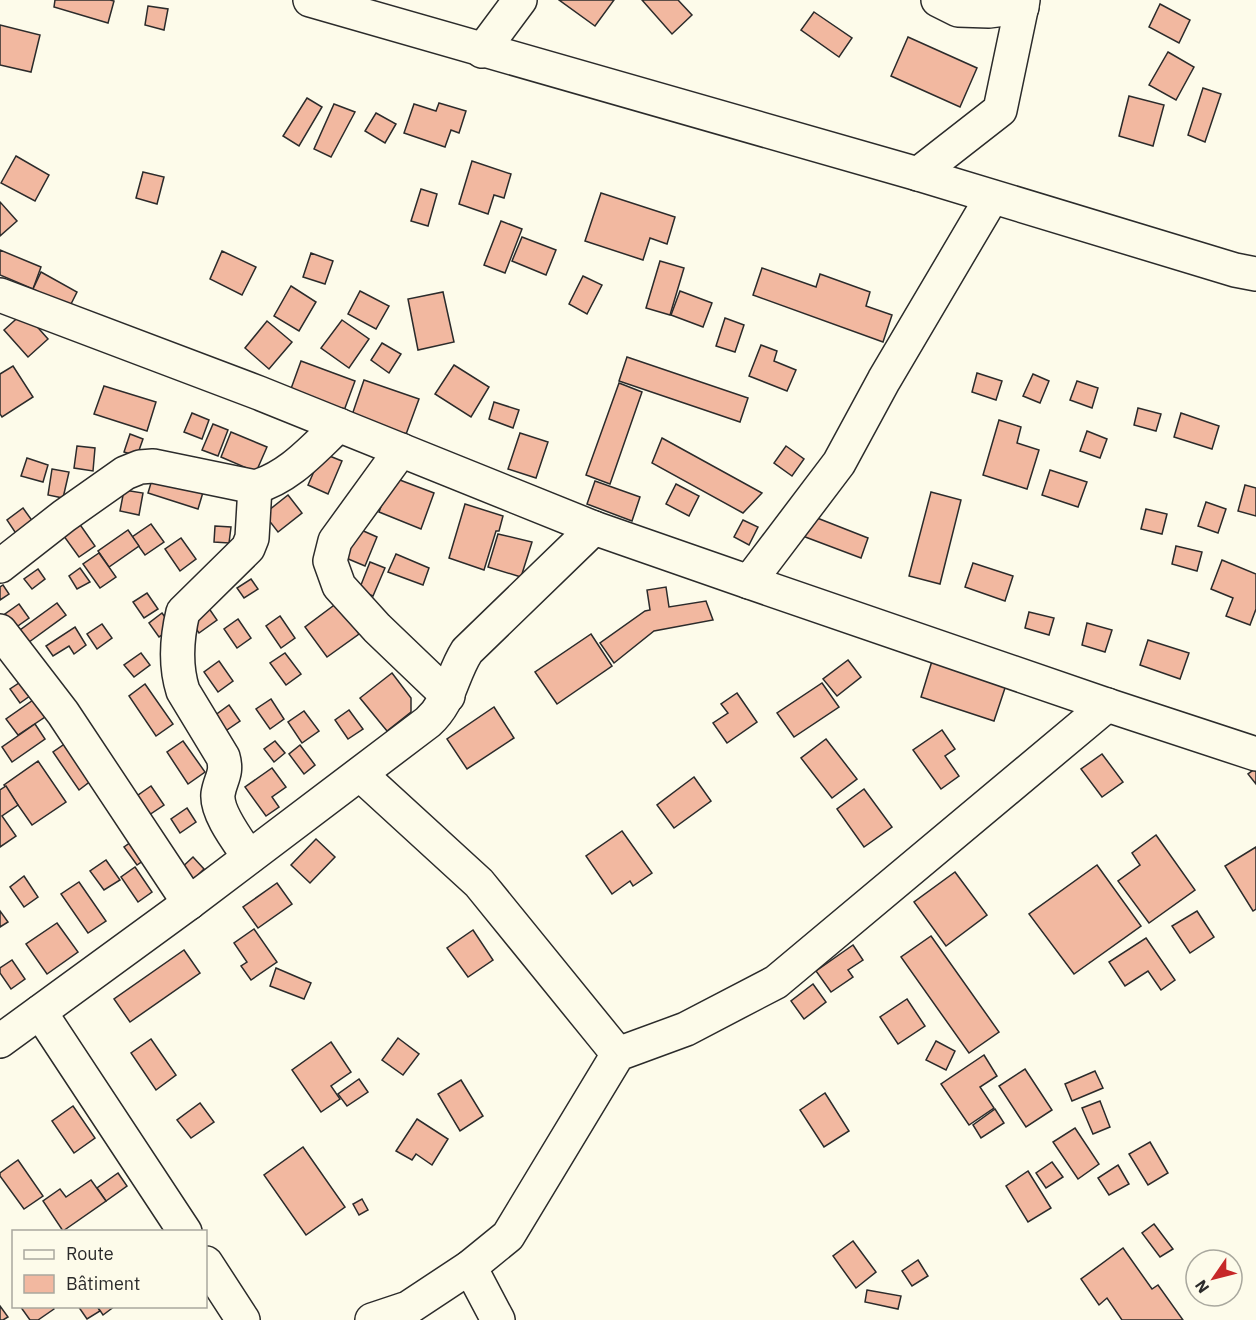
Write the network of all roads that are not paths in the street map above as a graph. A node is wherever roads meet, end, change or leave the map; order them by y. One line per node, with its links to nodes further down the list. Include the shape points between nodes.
1 (310, 0): 5 (street)
2 (520, 0): 5 (street)
3 (938, 0): 4 (street, via 958,10 989,11)
4 (1022, 4): 6 (street, via 1000,110)
5 (482, 51): 6 (street)
6 (918, 174): 7 (street)
7 (992, 197): 8 (street); 15 (street, via 838,463)
8 (1256, 274)
9 (0, 295): 10 (street)
10 (339, 425): 11 (street); 12 (street, via 294,468)
11 (401, 450): 13 (street); 17 (street, via 335,541 330,561 339,586)
12 (255, 487): 14 (street, via 153,466 140,467 125,473 64,516); 21 (street, via 248,548 183,612 178,658 183,691 226,766 218,795 221,810)
13 (594, 528): 15 (street); 17 (street, via 467,651 458,664)
14 (0, 566)
15 (749, 582): 18 (street)
16 (0, 631): 22 (street, via 63,712)
17 (448, 696): 20 (street, via 428,722)
18 (1107, 705): 19 (street); 25 (street, via 776,982 686,1029)
19 (1256, 754)
20 (360, 774): 21 (street); 25 (street, via 478,883)
21 (249, 857): 22 (street)
22 (189, 903): 23 (street)
23 (40, 1012): 24 (street); 26 (street)
24 (0, 1041)
25 (618, 1054): 28 (street, via 508,1236)
26 (184, 1230)
27 (207, 1265): 29 (street)
28 (470, 1267): 30 (street, via 408,1308); 31 (street)
29 (243, 1320)
30 (372, 1320)
31 (498, 1320)

